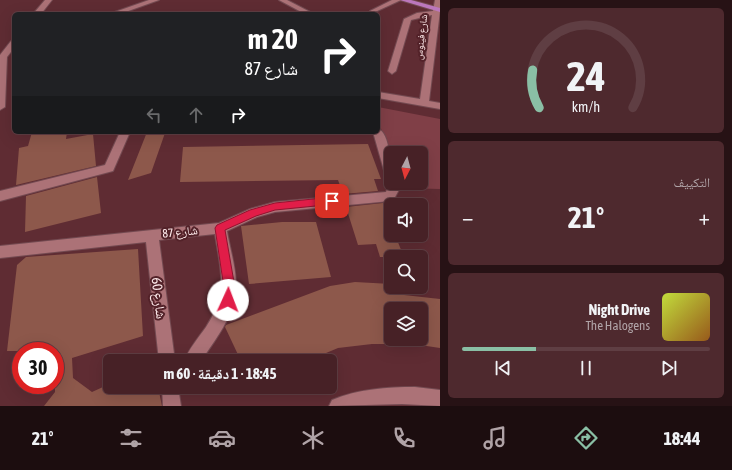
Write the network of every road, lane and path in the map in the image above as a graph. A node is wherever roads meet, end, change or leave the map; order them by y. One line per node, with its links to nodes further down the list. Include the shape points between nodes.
1 (49, 0): 8 (street)
2 (156, 0): 9 (street)
3 (282, 0): 10 (street)
4 (398, 0): 7 (street)
5 (403, 0): 6 (main road, شارع فينوس)
6 (438, 6): 14 (street, via 408,19); 16 (street, شارع فينوس)
7 (373, 11)
8 (39, 12)
9 (119, 12)
10 (306, 12)
11 (12, 47): 12 (street)
12 (1, 57): 13 (street); 18 (street)
13 (12, 58)
14 (392, 72)
15 (380, 95): 16 (street)
16 (424, 102): 17 (street)
17 (440, 106)
18 (0, 107)
19 (124, 134): 23 (street, via 109,168)
20 (379, 134): 21 (street)
21 (384, 151)
22 (393, 190): 24 (street, شارع 87, via 390,196 275,207)
23 (0, 196)
24 (220, 228): 25 (street, شارع 87); 28 (street, via 229,288 228,300)
25 (152, 235): 26 (street, شارع 87); 27 (street, شارع 60)
26 (0, 252)
27 (166, 354)
28 (196, 354)
29 (440, 399): 30 (street, via 389,396 353,401)
30 (338, 406)

